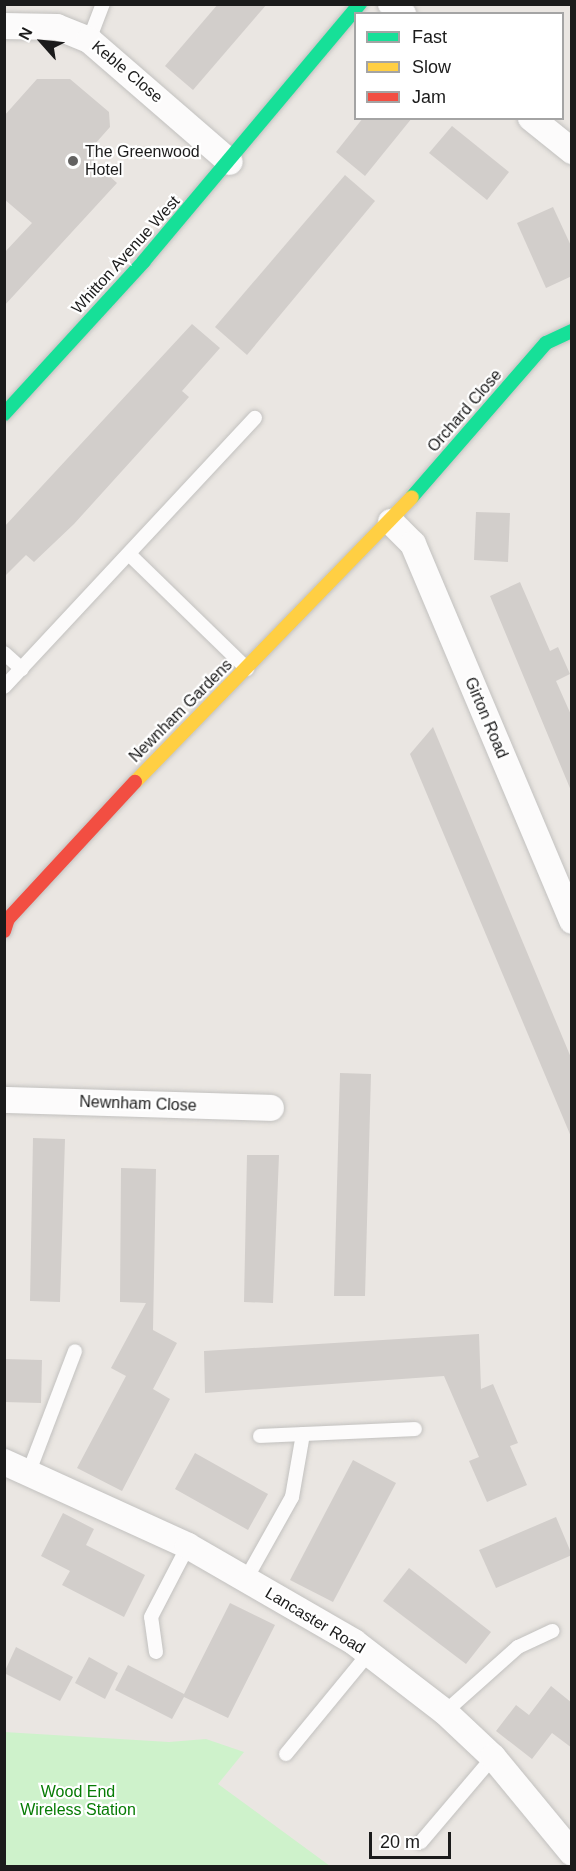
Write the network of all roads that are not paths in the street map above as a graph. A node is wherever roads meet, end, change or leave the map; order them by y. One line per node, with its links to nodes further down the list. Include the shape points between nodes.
1 (103, 4): 4 (lane)
2 (360, 4): 7 (street, Whitton Avenue West)
3 (4, 26): 4 (street, Keble Close, via 57,27)
4 (88, 40): 7 (street, Keble Close)
5 (533, 120): 6 (street)
6 (572, 152)
7 (230, 162): 9 (street, Whitton Avenue West)
8 (572, 331): 11 (street, Orchard Close, via 546,343)
9 (4, 414)
10 (255, 418): 12 (lane)
11 (391, 522): 15 (street, Newnham Gardens); 17 (street, Girton Road, via 413,544)
12 (131, 556): 14 (lane); 15 (lane)
13 (4, 653): 14 (lane)
14 (22, 669): 16 (lane)
15 (247, 669): 18 (street, Newnham Gardens, via 86,832 8,919)
16 (4, 687)
17 (572, 921)
18 (4, 931)
19 (4, 1100): 20 (street, Newnham Close)
20 (271, 1108)
21 (75, 1351): 26 (lane)
22 (415, 1430): 23 (lane)
23 (303, 1434): 24 (lane); 28 (lane, via 292,1497)
24 (260, 1436)
25 (4, 1462): 26 (street, Lancaster Road)
26 (30, 1469): 27 (street, Lancaster Road)
27 (188, 1546): 28 (street, Lancaster Road); 30 (lane, via 151,1617)
28 (246, 1579): 31 (street, Lancaster Road)
29 (552, 1631): 32 (lane, via 518,1647)
30 (156, 1652)
31 (369, 1653): 32 (street, Lancaster Road); 33 (lane)
32 (445, 1712): 34 (street, Lancaster Road)
33 (286, 1754)
34 (493, 1757): 35 (lane); 36 (street, Lancaster Road)
35 (421, 1842)
36 (572, 1853)

